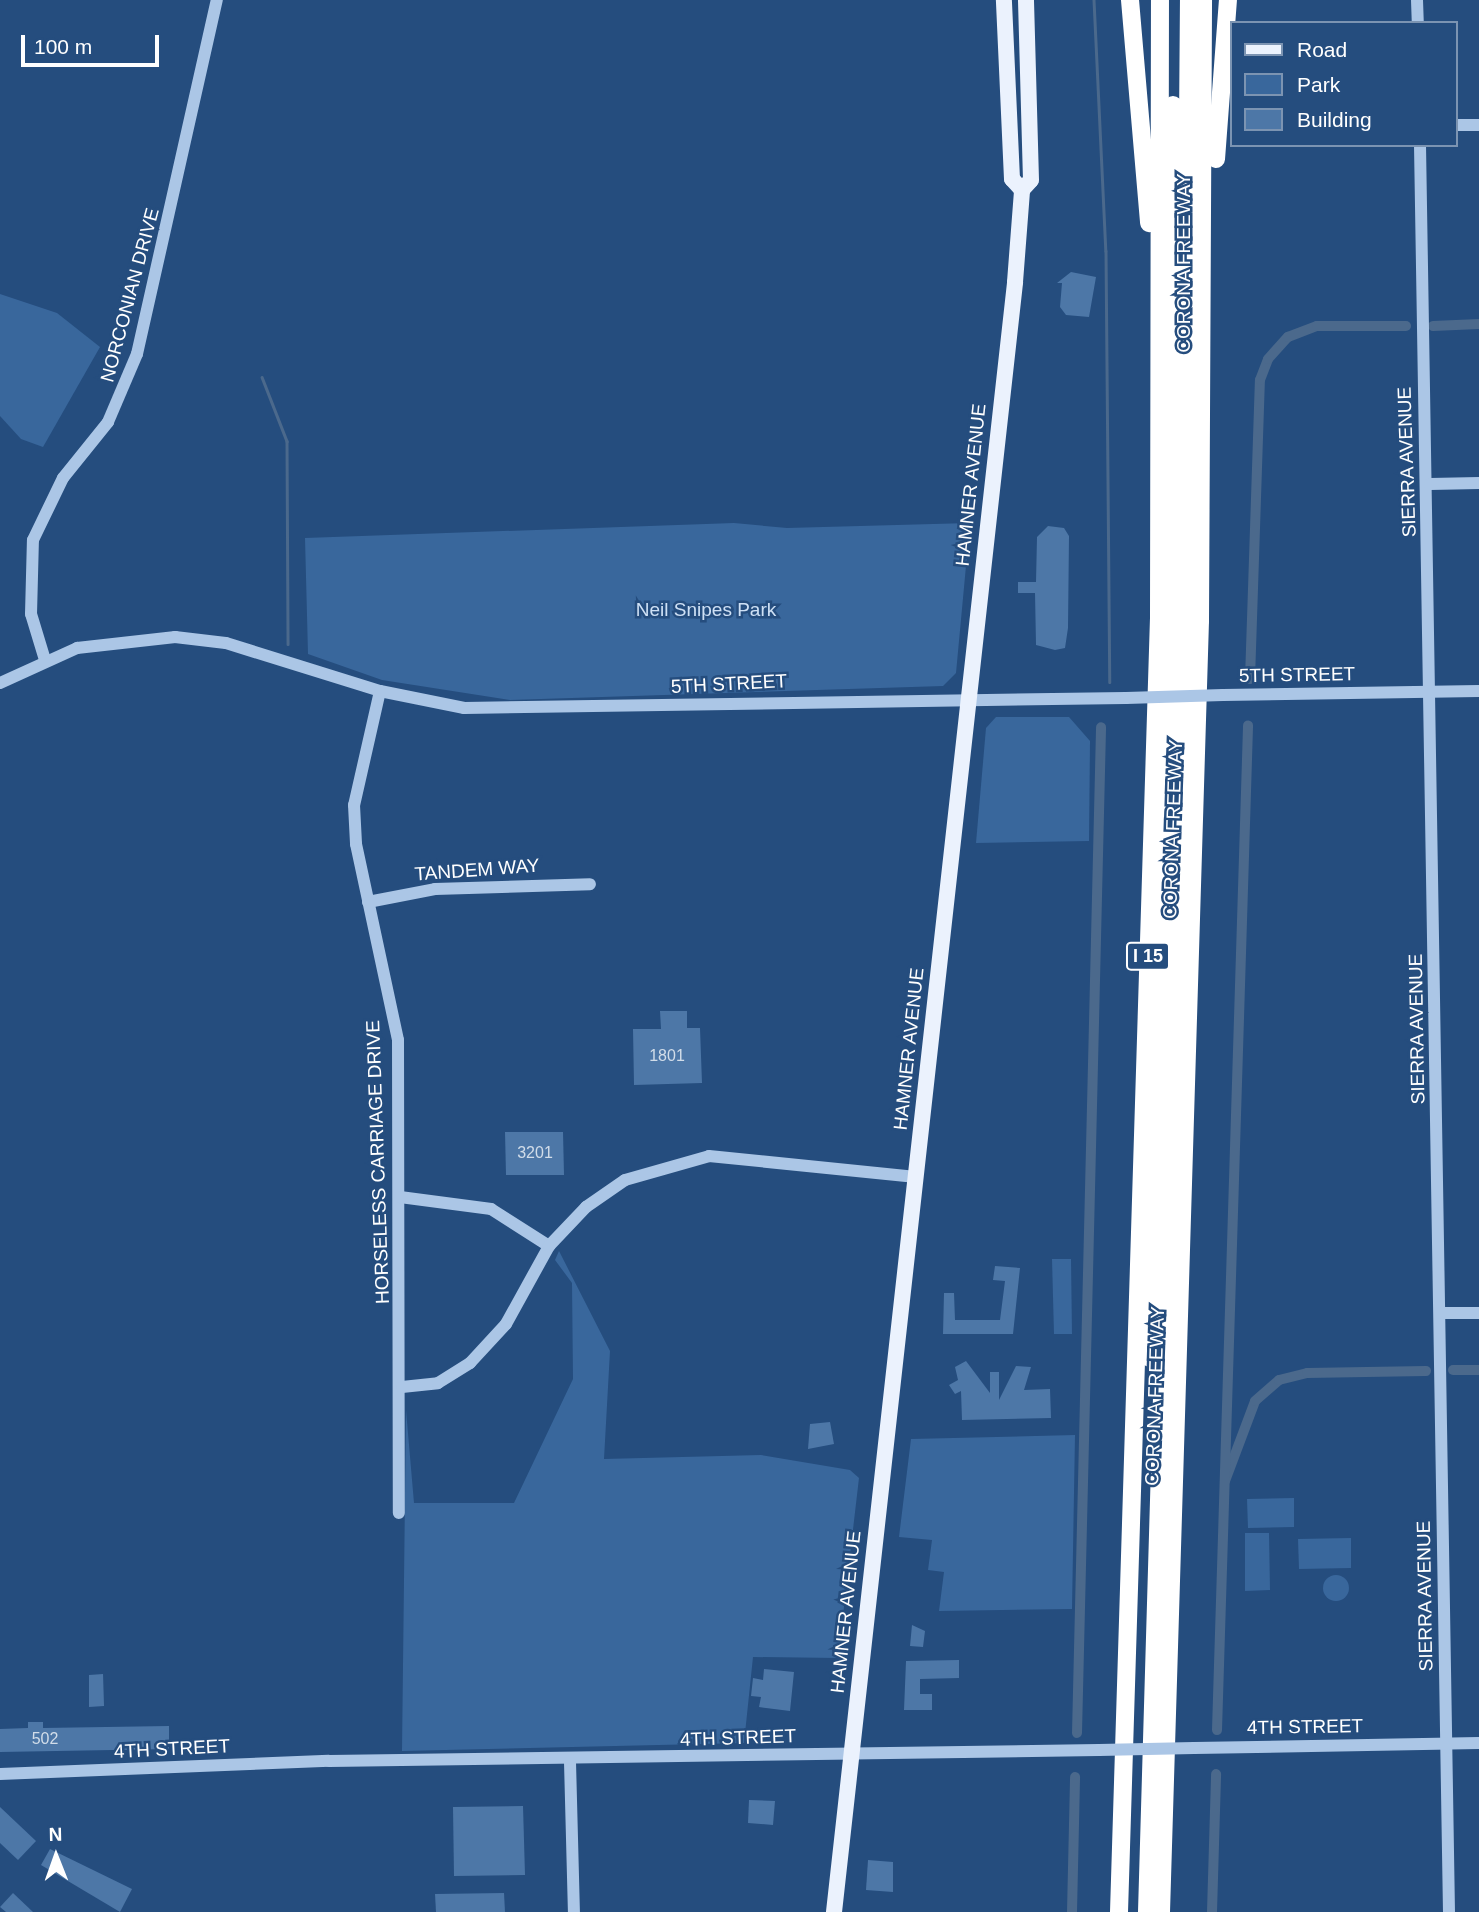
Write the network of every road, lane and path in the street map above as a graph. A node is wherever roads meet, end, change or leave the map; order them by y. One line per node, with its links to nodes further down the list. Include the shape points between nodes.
1 (217, 0): 20 (street, NORCONIAN DRIVE, via 137,354 108,422 63,478 33,540 31,614)
2 (1004, 0): 15 (main road, HAMNER AVENUE, via 1012,179)
3 (1026, 0): 15 (main road, HAMNER AVENUE, via 1031,180)
4 (1130, 0): 17 (highway)
5 (1160, 0): 17 (highway, CORONA FREEWAY / I 15)
6 (1172, 0): 30 (highway, via 1175,387)
7 (1189, 0): 30 (highway, via 1186,534)
8 (1203, 0): 16 (highway, CORONA FREEWAY / I 15)
9 (1228, 0): 16 (highway)
10 (1417, 0): 11 (street)
11 (1418, 21)
12 (1458, 125): 13 (street)
13 (1479, 125)
14 (1420, 147): 19 (street, SIERRA AVENUE, via 1420,337)
15 (1021, 190): 25 (main road, HAMNER AVENUE)
16 (1206, 221): 35 (highway, CORONA FREEWAY / I 15)
17 (1159, 388): 34 (highway, CORONA FREEWAY / I 15)
18 (1479, 483): 19 (street)
19 (1430, 484): 24 (street, SIERRA AVENUE)
20 (45, 660): 21 (street, 5TH STREET); 22 (street, 5TH STREET, via 109,640 201,639)
21 (0, 683)
22 (380, 691): 25 (street, 5TH STREET, via 495,710); 27 (street, HORSELESS CARRIAGE DRIVE, via 354,805)
23 (1479, 691): 24 (street, 5TH STREET)
24 (1427, 692): 25 (street, 5TH STREET, bridge); 32 (street, SIERRA AVENUE)
25 (968, 700): 28 (main road, HAMNER AVENUE)
26 (590, 884): 27 (street, TANDEM WAY, via 435,888)
27 (368, 902): 29 (street, HORSELESS CARRIAGE DRIVE, via 398,1040)
28 (916, 1177): 31 (street, via 709,1156 625,1180 586,1207); 40 (main road, HAMNER AVENUE)
29 (400, 1198): 31 (street, via 491,1209); 36 (street, HORSELESS CARRIAGE DRIVE)
30 (1160, 1232): 34 (highway, I 15); 35 (highway); 48 (highway); 49 (highway)
31 (549, 1246): 36 (street, via 506,1324 470,1363 438,1383)
32 (1441, 1313): 33 (street); 38 (street, SIERRA AVENUE)
33 (1479, 1313)
34 (1138, 1320): 47 (highway, CORONA FREEWAY / I 15)
35 (1178, 1321): 50 (highway, CORONA FREEWAY / I 15)
36 (402, 1387): 37 (street, HORSELESS CARRIAGE DRIVE)
37 (399, 1514)
38 (1446, 1743): 39 (street, 4TH STREET); 40 (street, 4TH STREET, bridge); 51 (street, SIERRA AVENUE)
39 (1479, 1743)
40 (851, 1753): 41 (street, 4TH STREET); 46 (main road, HAMNER AVENUE)
41 (570, 1762): 42 (street, 4TH STREET); 45 (street)
42 (331, 1763): 43 (street); 43 (street, 4TH STREET, via 249,1756)
43 (206, 1770): 44 (street, 4TH STREET)
44 (0, 1774)
45 (574, 1912)
46 (834, 1912)
47 (1119, 1912)
48 (1136, 1912)
49 (1147, 1912)
50 (1161, 1912)
51 (1449, 1912)

